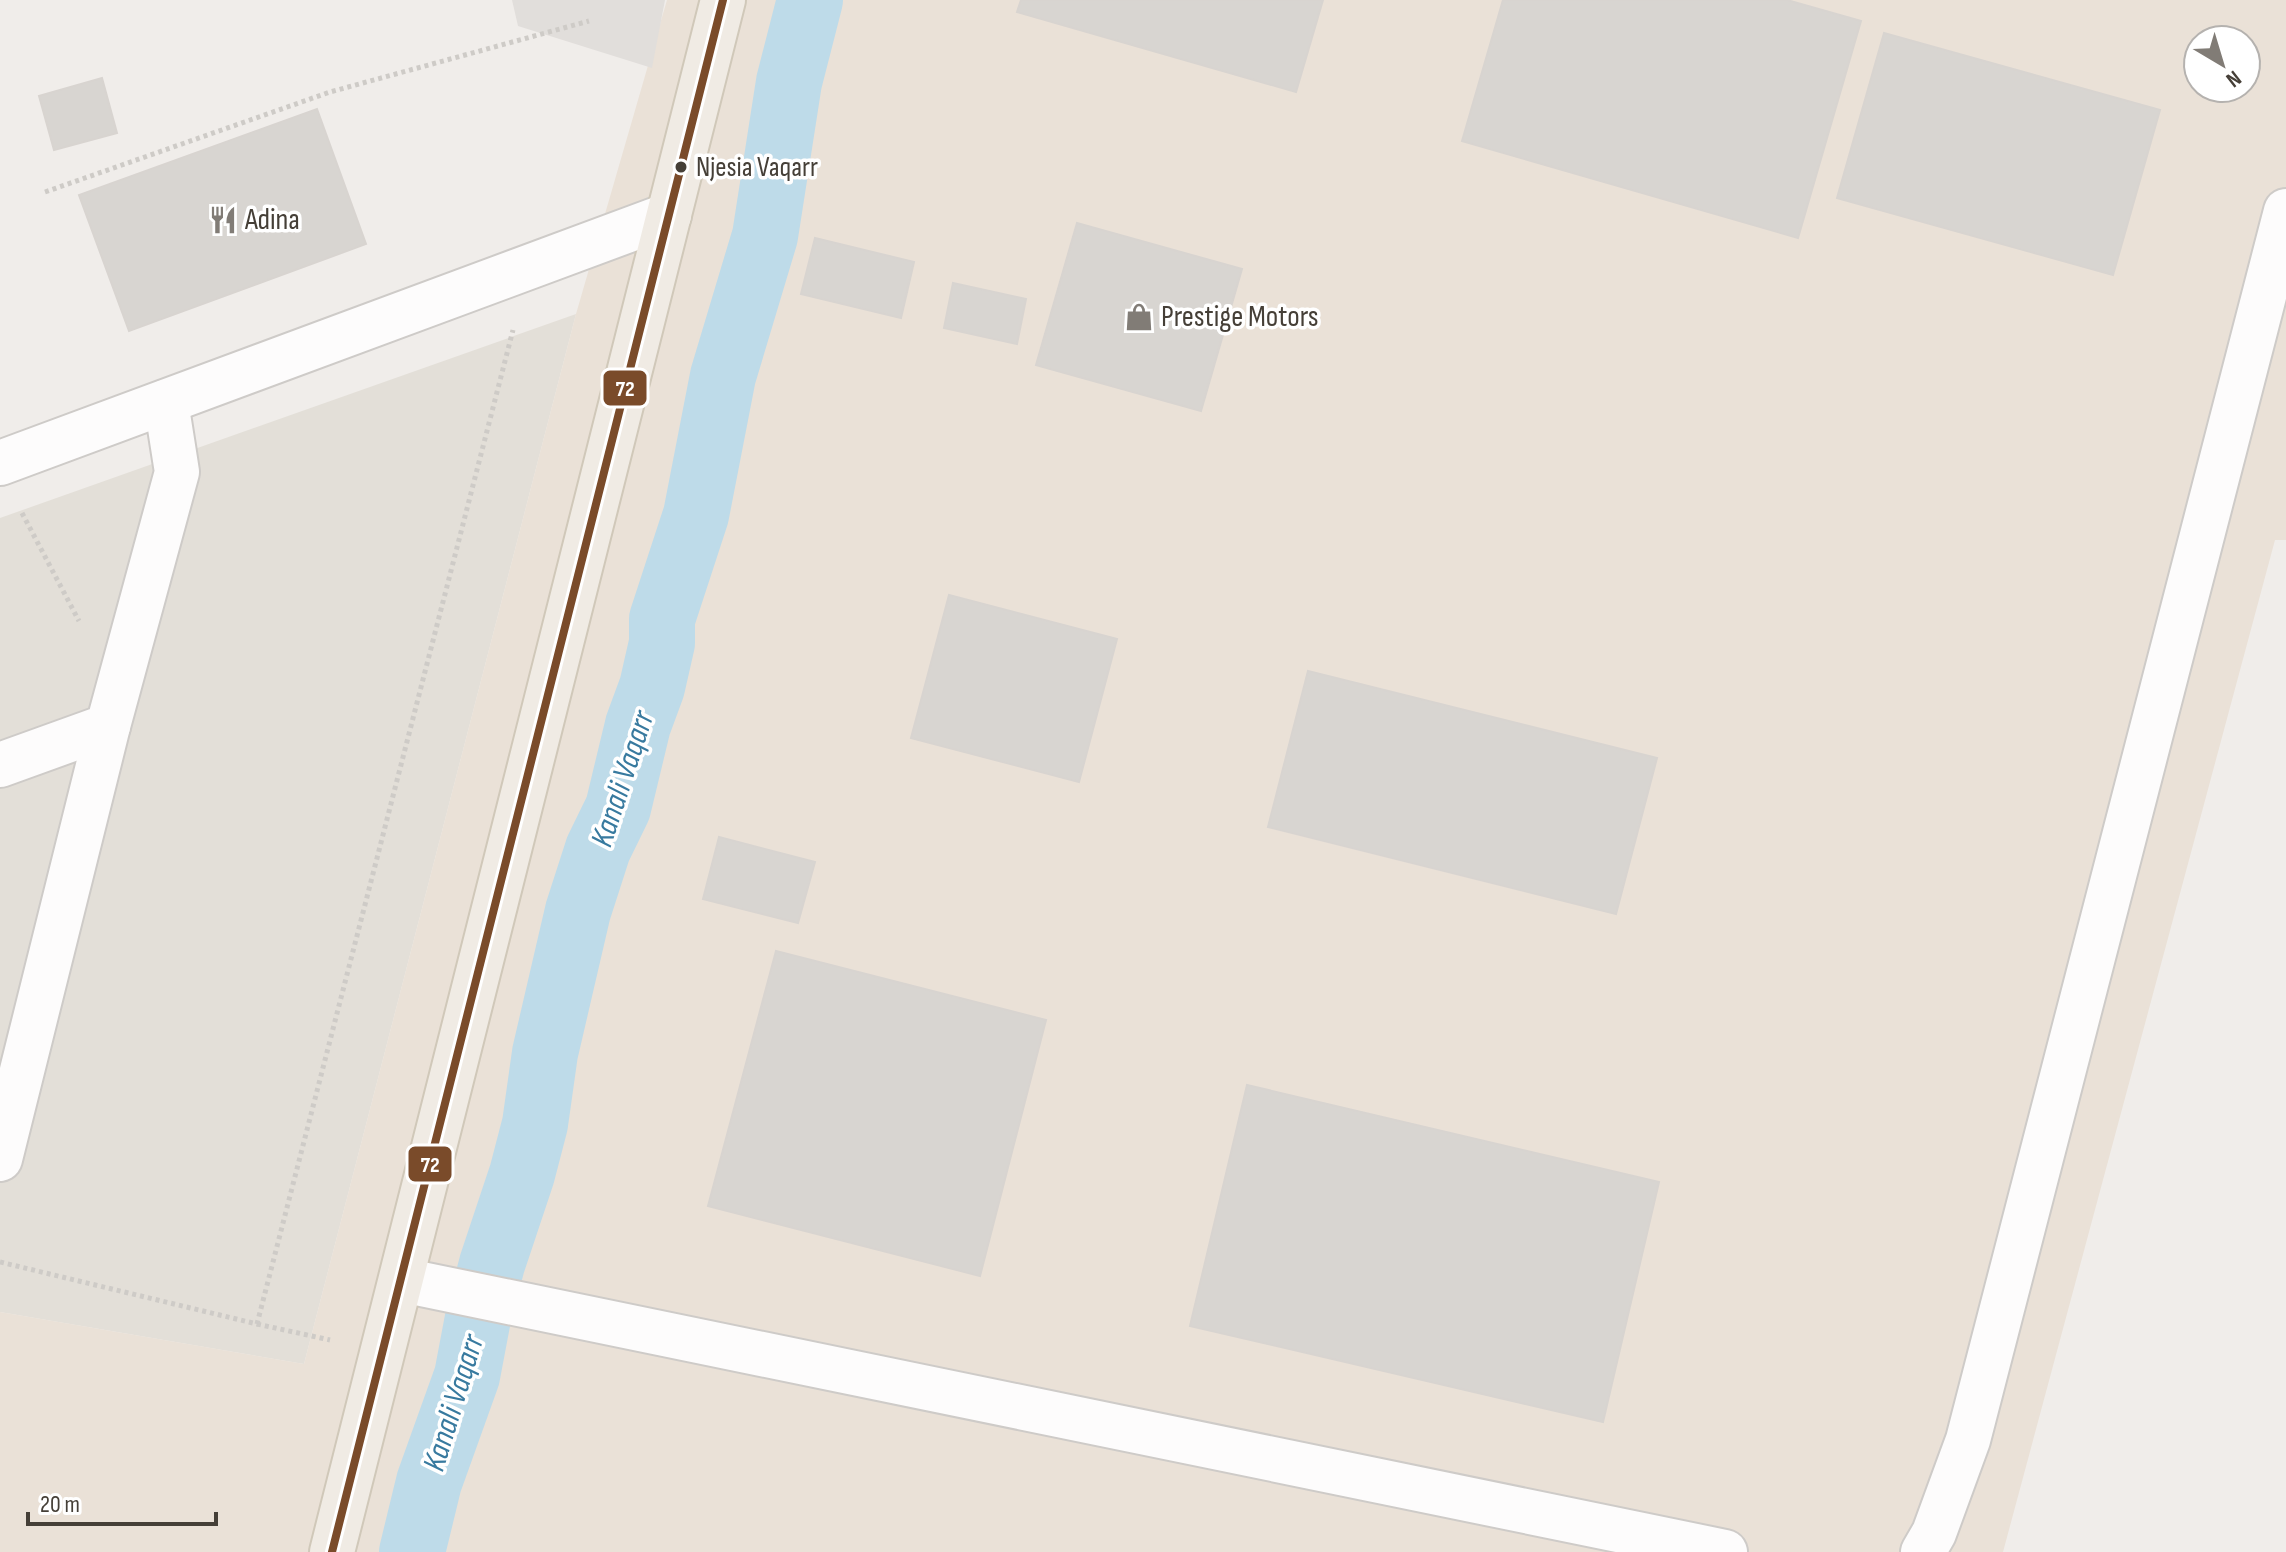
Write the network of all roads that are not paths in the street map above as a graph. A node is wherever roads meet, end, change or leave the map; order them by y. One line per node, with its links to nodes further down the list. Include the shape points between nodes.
1 (723, 0): 2 (main road)
2 (669, 215): 4 (street); 9 (main road)
3 (2284, 225): 12 (street, via 1968,1440)
4 (166, 402): 5 (street); 6 (street, via 177,472)
5 (0, 463)
6 (112, 712): 7 (street); 8 (street)
7 (0, 765)
8 (0, 1159)
9 (402, 1280): 10 (main road); 11 (street)
10 (332, 1552)
11 (1725, 1552)
12 (1923, 1552)

